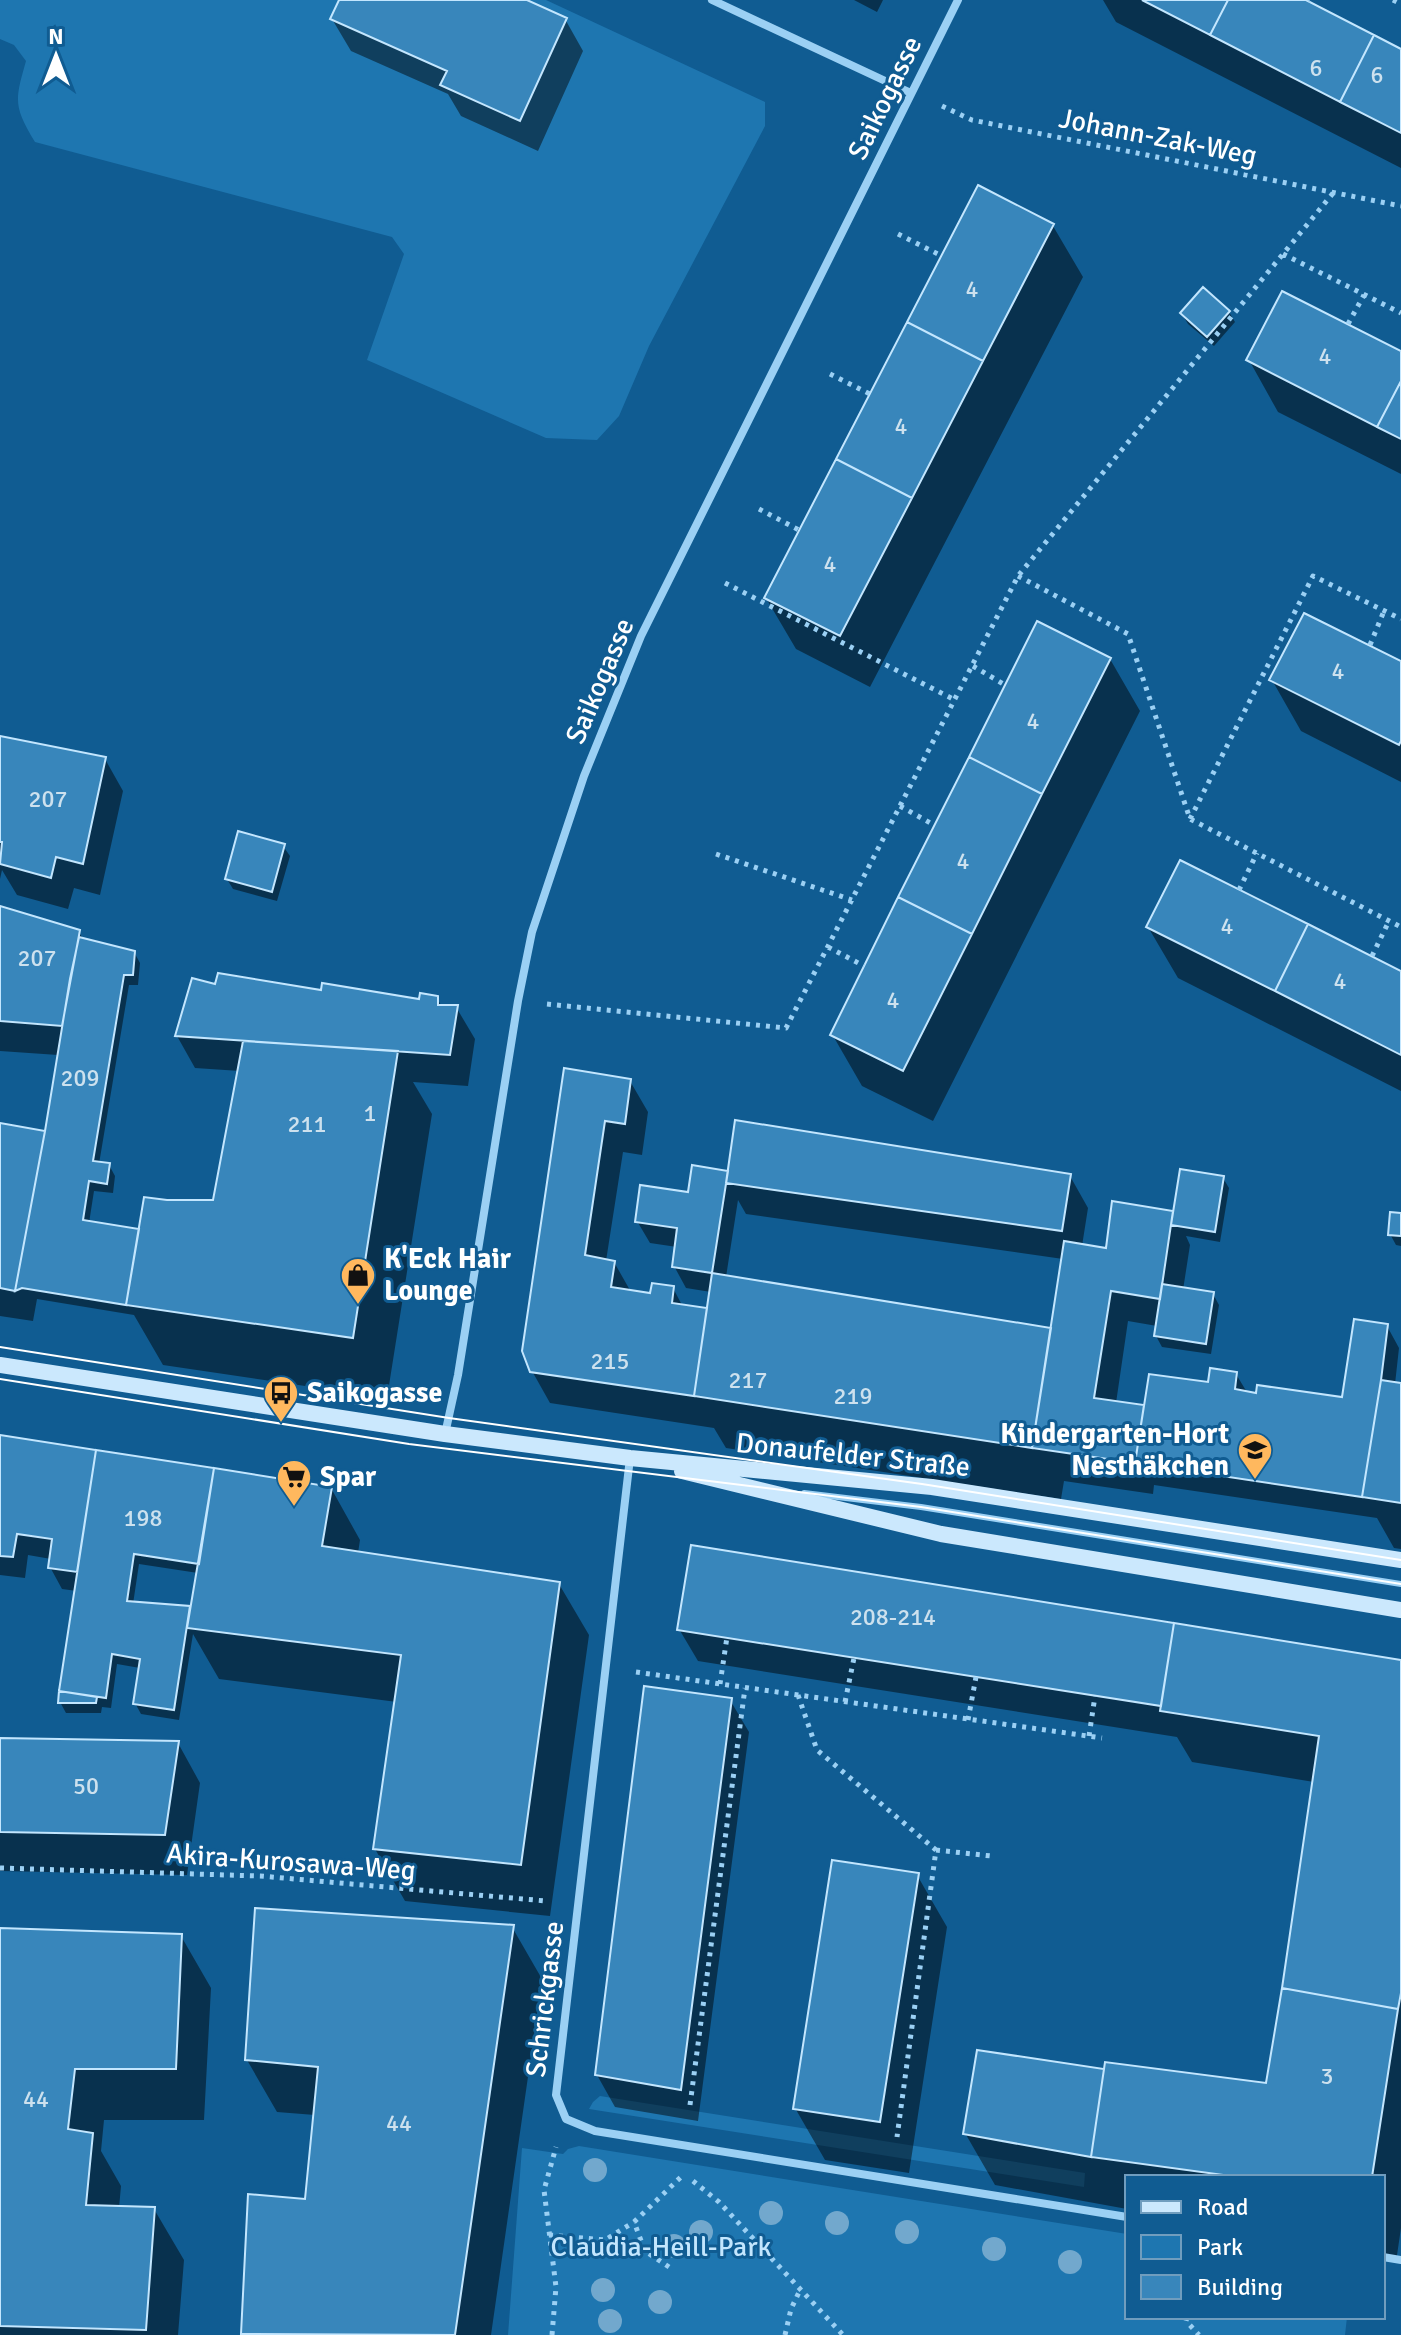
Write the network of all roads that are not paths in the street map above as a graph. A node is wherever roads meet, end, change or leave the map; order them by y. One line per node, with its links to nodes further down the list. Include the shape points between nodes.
1 (712, 0): 3 (street)
2 (958, 0): 3 (street, Saikogasse)
3 (911, 93): 5 (street, Saikogasse, via 641,636 579,790 532,932)
4 (0, 1365): 5 (main road, Donaufelder Straße)
5 (445, 1434): 6 (main road, Donaufelder Straße)
6 (630, 1458): 7 (main road, Donaufelder Straße); 8 (main road, Donaufelder Straße, via 932,1487); 11 (street, Schrickgasse, via 556,2095 566,2119 595,2131)
7 (743, 1487): 9 (lane, Donaufelder Straße, via 921,1507); 10 (main road, Donaufelder Straße, via 941,1534)
8 (1401, 1560)
9 (1401, 1584)
10 (1401, 1610)
11 (1125, 2217)

